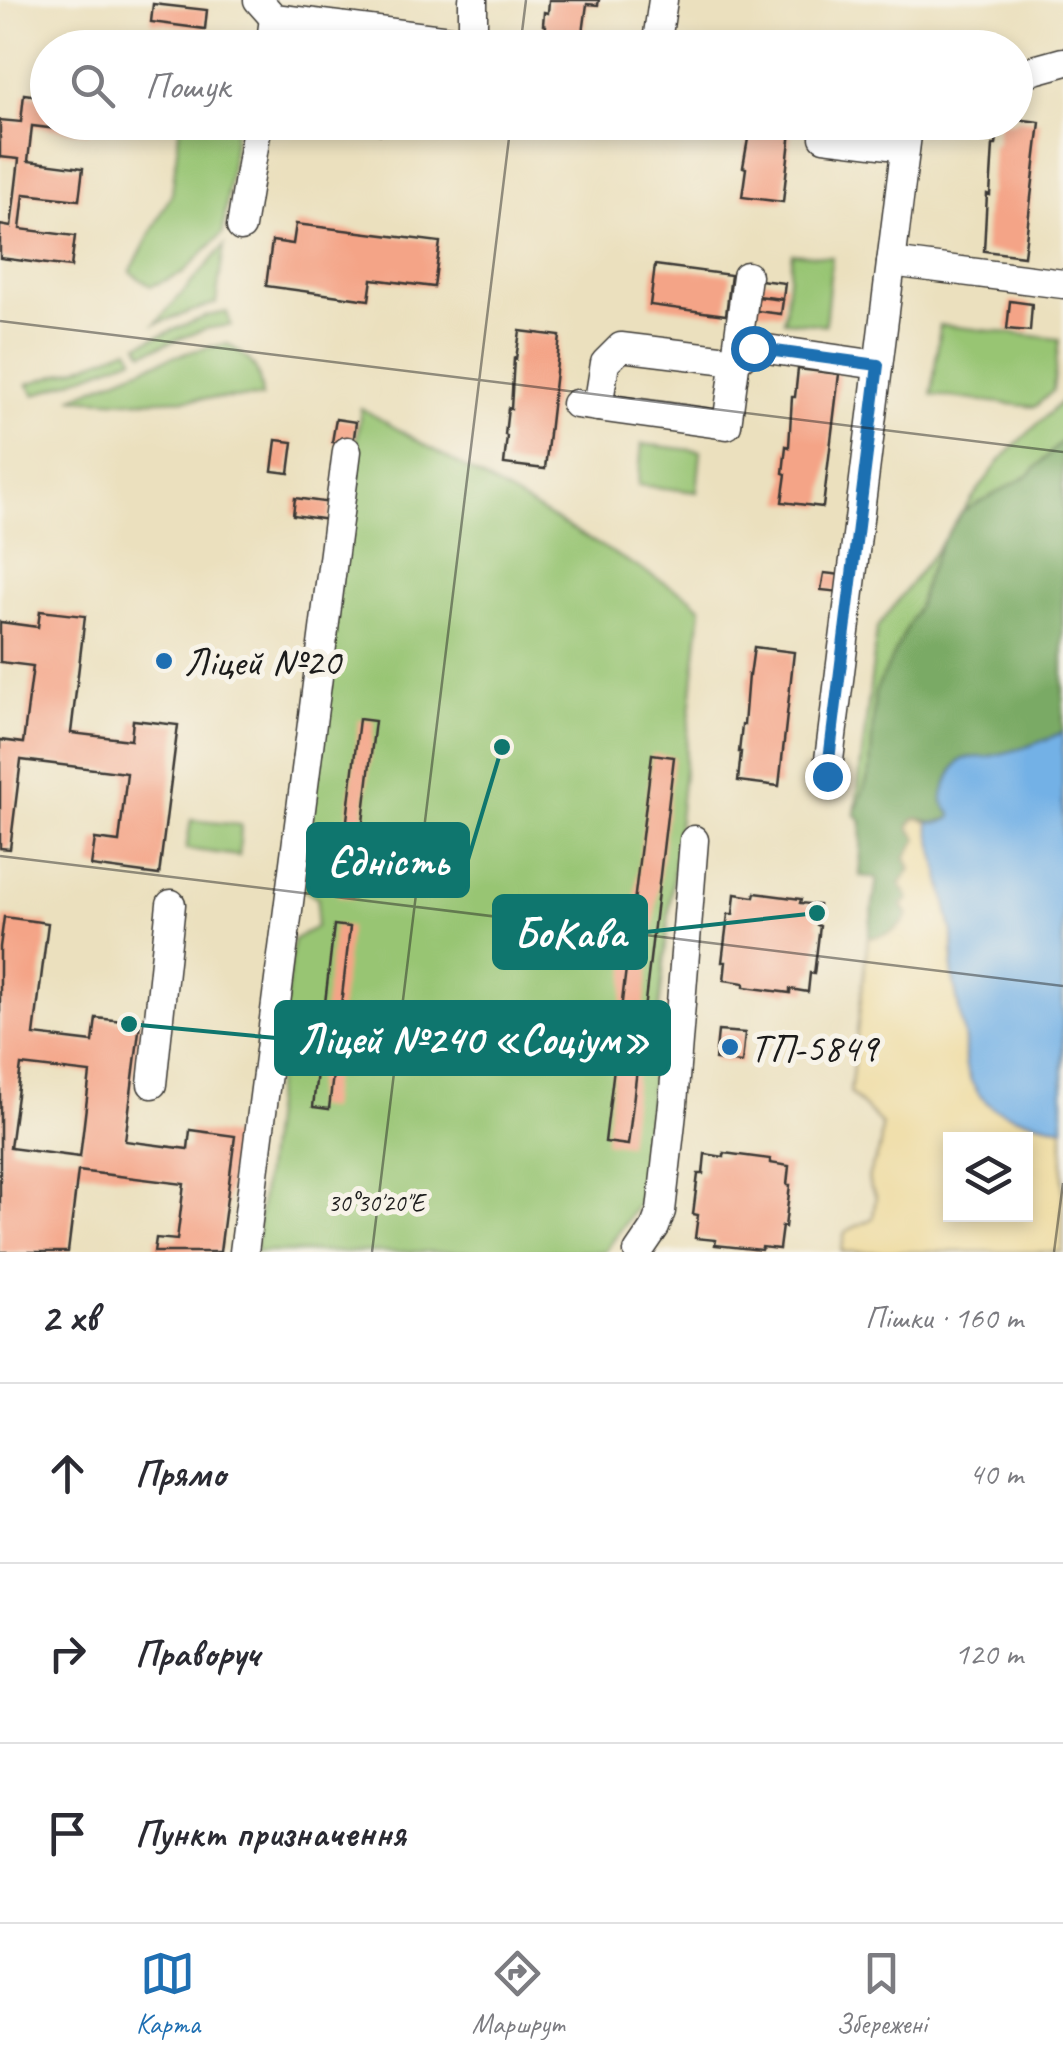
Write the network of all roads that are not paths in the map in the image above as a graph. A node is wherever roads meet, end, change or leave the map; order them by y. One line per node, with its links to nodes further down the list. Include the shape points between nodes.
1 (474, 0): 5 (lane)
2 (663, 0): 6 (lane)
3 (266, 9): 4 (lane)
4 (394, 30)
5 (474, 30)
6 (659, 30)
7 (1063, 62): 8 (lane)
8 (1033, 71)
9 (255, 140): 11 (lane)
10 (907, 140): 12 (lane)
11 (242, 227)
12 (891, 262): 14 (lane); 16 (lane)
13 (746, 276): 15 (lane)
14 (1063, 284)
15 (736, 361): 15 (lane, via 621,347 605,363 587,406 727,425); 16 (lane, via 753,348)
16 (878, 365): 18 (lane)
17 (348, 451): 22 (lane)
18 (827, 776)
19 (694, 840): 23 (lane, via 662,1211)
20 (171, 904): 21 (lane)
21 (152, 1084)
22 (244, 1252)
23 (638, 1252)

